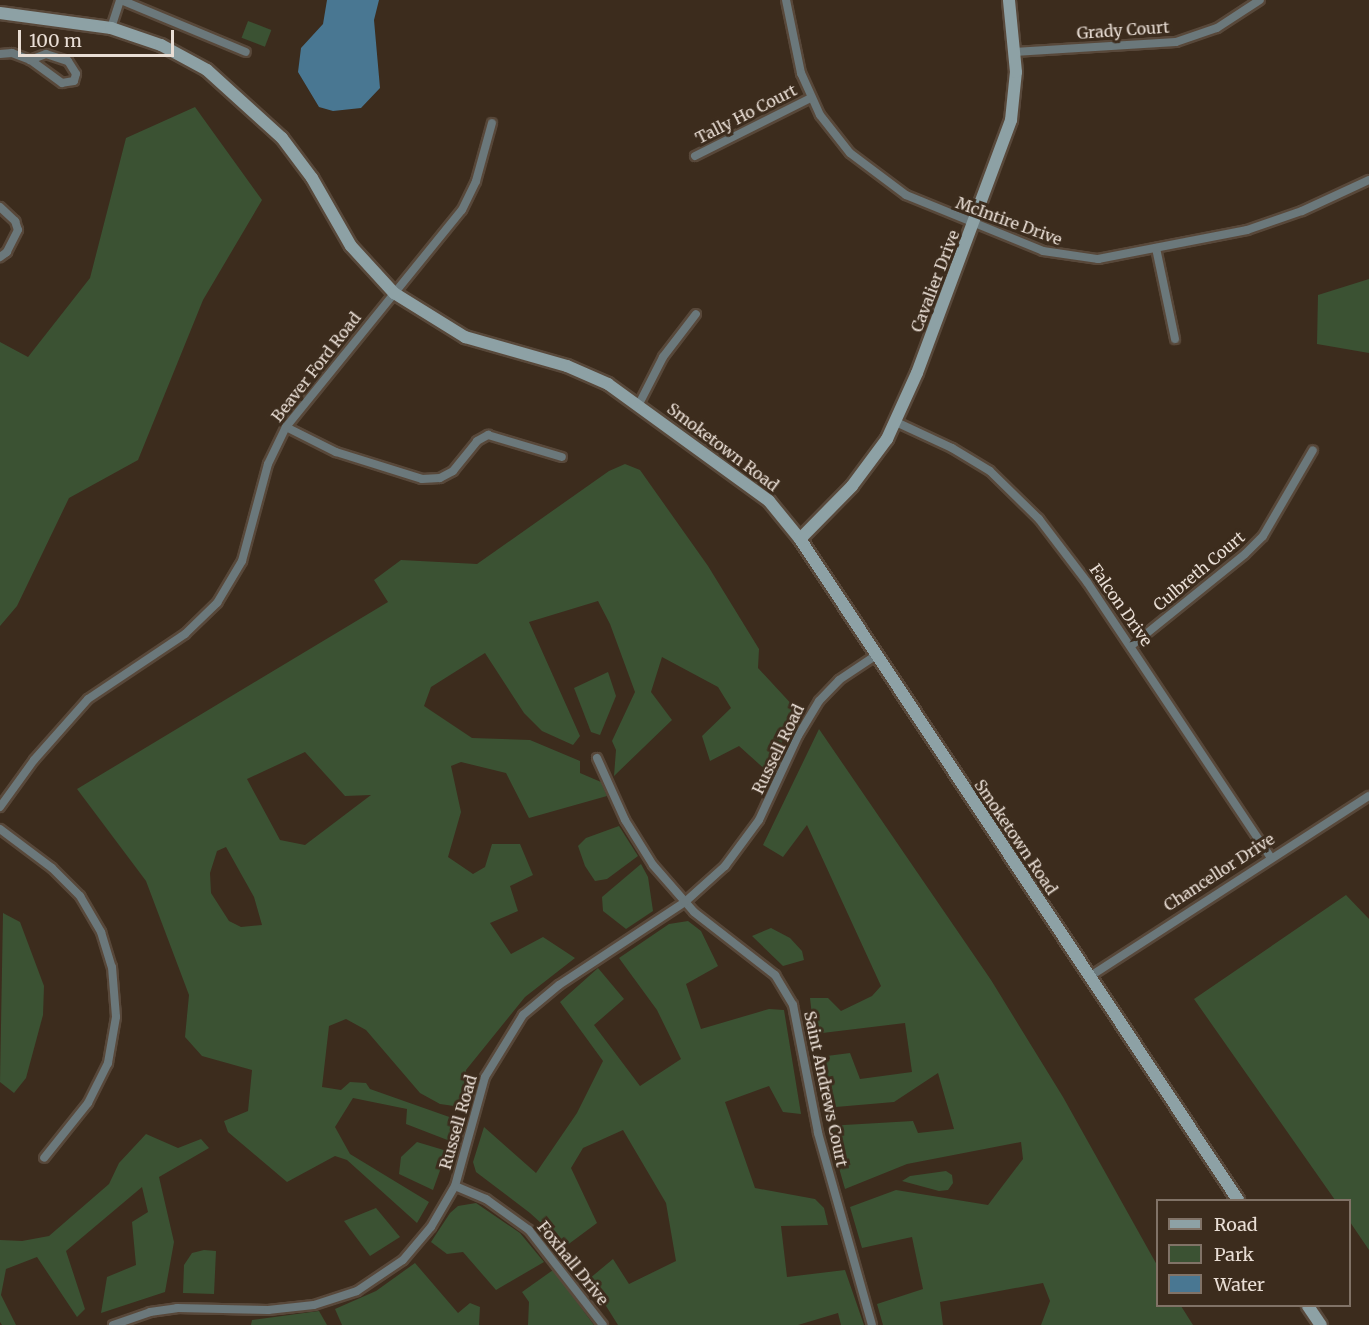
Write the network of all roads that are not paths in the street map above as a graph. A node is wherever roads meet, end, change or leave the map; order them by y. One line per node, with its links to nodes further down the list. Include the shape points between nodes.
1 (120, 0): 6 (street); 7 (street)
2 (786, 0): 11 (street, McIntire Drive, via 793,49)
3 (1009, 0): 8 (main road, Cavalier Drive)
4 (1260, 0): 8 (street, Grady Court, via 1216,28 1176,42)
5 (0, 13): 6 (main road, Smoketown Road)
6 (111, 28): 19 (main road, Smoketown Road, via 182,55 216,76 251,107 300,159 351,246)
7 (246, 52)
8 (1014, 52): 16 (main road, Cavalier Drive, via 1011,120)
9 (0, 54): 10 (street, via 12,53)
10 (30, 60): 10 (street, via 46,54 61,56 76,77 71,83 62,83)
11 (811, 98): 13 (street, Tally Ho Court); 16 (street, McIntire Drive, via 834,135 864,167 906,195)
12 (492, 123): 19 (street, Beaver Ford Road, via 476,181 462,210)
13 (694, 156)
14 (1369, 180): 17 (street, McIntire Drive, via 1275,222)
15 (0, 207): 18 (street, via 15,220 18,230 7,252)
16 (975, 225): 17 (street, McIntire Drive, via 1043,251 1079,259); 23 (main road, Cavalier Drive)
17 (1156, 248): 21 (street)
18 (0, 257)
19 (394, 292): 22 (main road, Smoketown Road, via 465,337 588,374); 24 (street, Beaver Ford Road)
20 (696, 314): 22 (street, via 663,357)
21 (1175, 339)
22 (639, 404): 27 (main road, Smoketown Road, via 752,485)
23 (896, 422): 27 (main road, Cavalier Drive, via 852,486); 28 (street, Falcon Drive, via 952,448 1002,481 1060,545)
24 (286, 427): 26 (street, via 336,452 422,478 440,478 453,471 477,441 488,435); 32 (street, Beaver Ford Road, via 268,464 242,561 217,603 185,634 88,699 34,760)
25 (1313, 450): 28 (street, Culbreth Court, via 1263,536)
26 (562, 457)
27 (800, 538): 29 (main road, Smoketown Road)
28 (1131, 646): 34 (street, Falcon Drive)
29 (875, 656): 35 (street, Russell Road, via 839,680 819,700 759,820 725,866); 36 (main road, Smoketown Road)
30 (597, 758): 35 (street, Saint Andrews Court, via 638,843)
31 (1369, 796): 34 (street, Chancellor Drive)
32 (0, 807)
33 (0, 829): 37 (street, via 52,868 80,896 101,932 112,967 116,1017 108,1063 88,1103)
34 (1270, 856): 36 (street, Chancellor Drive)
35 (685, 902): 38 (street, Russell Road, via 559,985 524,1015 485,1077); 43 (street, Saint Andrews Court, via 769,969 793,1005 818,1133)
36 (1089, 977): 39 (main road, Smoketown Road)
37 (44, 1158)
38 (455, 1186): 41 (street, Russell Road, via 418,1244 387,1273 357,1291 293,1308 177,1308 150,1312); 42 (street, Foxhall Drive, via 504,1209 529,1230)
39 (1237, 1199)
40 (1309, 1307): 44 (main road)
41 (113, 1325)
42 (603, 1325)
43 (872, 1325)
44 (1321, 1325)

